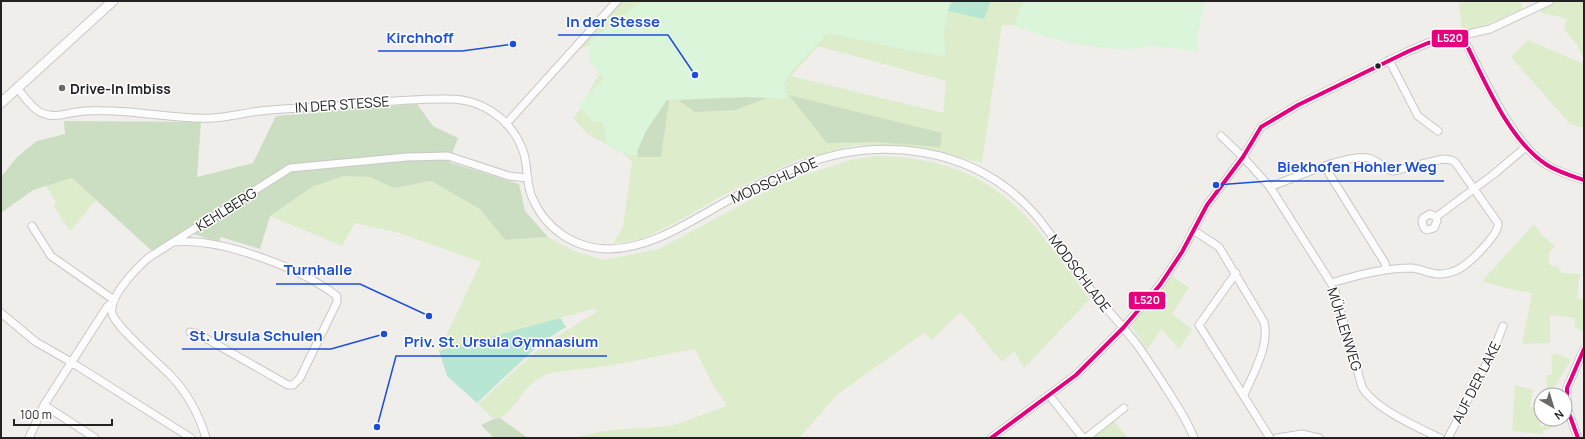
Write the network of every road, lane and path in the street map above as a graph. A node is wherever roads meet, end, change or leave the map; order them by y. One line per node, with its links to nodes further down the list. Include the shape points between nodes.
1 (113, 1): 6 (street)
2 (617, 1): 8 (street)
3 (1550, 1): 4 (street, via 1490,29)
4 (1462, 36): 5 (street, via 1428,44); 11 (street, via 1506,118)
5 (1390, 60): 9 (street, via 1418,116); 12 (street, via 1298,105 1266,124 1258,131)
6 (17, 88): 7 (street); 8 (street, IN DER STESSE, via 34,109 49,116 81,111 115,111 208,119 265,110 422,98 456,99 481,104)
7 (1, 103)
8 (506, 124): 14 (street, MODSCHLADE, via 526,158)
9 (1438, 131)
10 (1221, 136): 12 (street, MÜHLENWEG)
11 (1526, 147): 15 (street, via 1546,165); 17 (street)
12 (1243, 157): 16 (street, MÜHLENWEG); 20 (street, via 1207,206)
13 (1325, 166): 16 (street); 17 (street, via 1367,157 1393,172 1443,159 1451,160); 22 (street, via 1385,263)
14 (528, 178): 21 (street, KEHLBERG, via 509,176 448,156 299,166 290,168); 28 (street, MODSCHLADE, via 535,203 544,218 565,238 585,246 613,249 638,245 658,238 755,186 828,157 871,149 916,150 940,155 993,179 1031,209 1079,276)
15 (1584, 180)
16 (1270, 187): 24 (street, MÜHLENWEG)
17 (1474, 189): 18 (street); 22 (street, via 1497,219 1499,226 1475,257 1464,266 1442,274 1430,274 1417,268)
18 (1436, 217)
19 (32, 226): 25 (street, via 51,256)
20 (1194, 230): 23 (street, via 1219,247); 28 (street, via 1160,285)
21 (173, 243): 25 (street, KEHLBERG, via 135,269); 29 (street, via 219,246 249,255 296,272 337,296 337,302 300,378 293,385 288,385 200,335)
22 (1386, 270): 24 (street)
23 (1236, 273): 33 (street, via 1267,331); 33 (street, via 1199,325)
24 (1331, 283): 46 (street, MÜHLENWEG, via 1365,392 1388,410)
25 (114, 300): 31 (street, KEHLBERG); 39 (street, via 112,312 116,321 173,378 191,401)
26 (1, 312): 31 (street, via 36,342)
27 (1503, 326): 47 (street, AUF DER LAKE, via 1495,347)
28 (1123, 328): 32 (street, via 1076,375); 42 (street, MODSCHLADE, via 1138,345 1186,420)
29 (190, 332)
30 (1584, 349): 48 (street, via 1567,388 1567,408)
31 (71, 362): 34 (street, KEHLBERG); 38 (street)
32 (1049, 395): 40 (street); 41 (street)
33 (1244, 395): 43 (street)
34 (44, 405): 36 (street, KEHLBERG); 37 (street)
35 (1124, 408): 41 (street)
36 (29, 438)
37 (95, 438)
38 (191, 438)
39 (206, 438)
40 (991, 438)
41 (1085, 438)
42 (1194, 438)
43 (1270, 438)
44 (1277, 438): 45 (street, via 1302,434)
45 (1320, 438)
46 (1440, 438)
47 (1448, 438)
48 (1578, 438)

